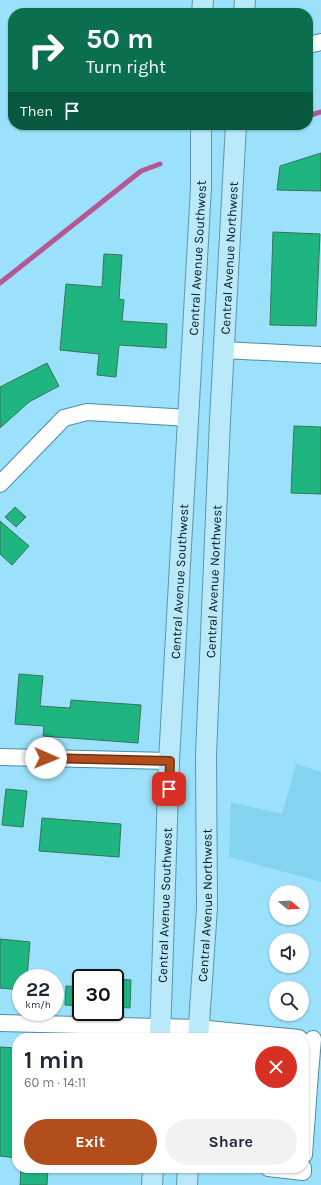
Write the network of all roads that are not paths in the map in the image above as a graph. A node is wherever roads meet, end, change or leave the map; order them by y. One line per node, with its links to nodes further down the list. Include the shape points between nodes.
1 (201, 130): 5 (main road, Central Avenue Southwest, via 201,187)
2 (236, 130): 3 (main road, Central Avenue Northwest)
3 (224, 350): 4 (street); 11 (main road, Central Avenue Northwest, via 206,755 206,908)
4 (321, 355)
5 (188, 418): 6 (street, via 87,412 64,418); 8 (main road, Central Avenue Southwest)
6 (0, 484)
7 (0, 757): 8 (street)
8 (170, 761): 10 (main road, Central Avenue Southwest)
9 (0, 1023): 10 (street)
10 (160, 1033): 11 (street)
11 (198, 1033)
12 (153, 1173): 14 (main road)
13 (188, 1173): 15 (main road)
14 (152, 1185)
15 (187, 1185)

